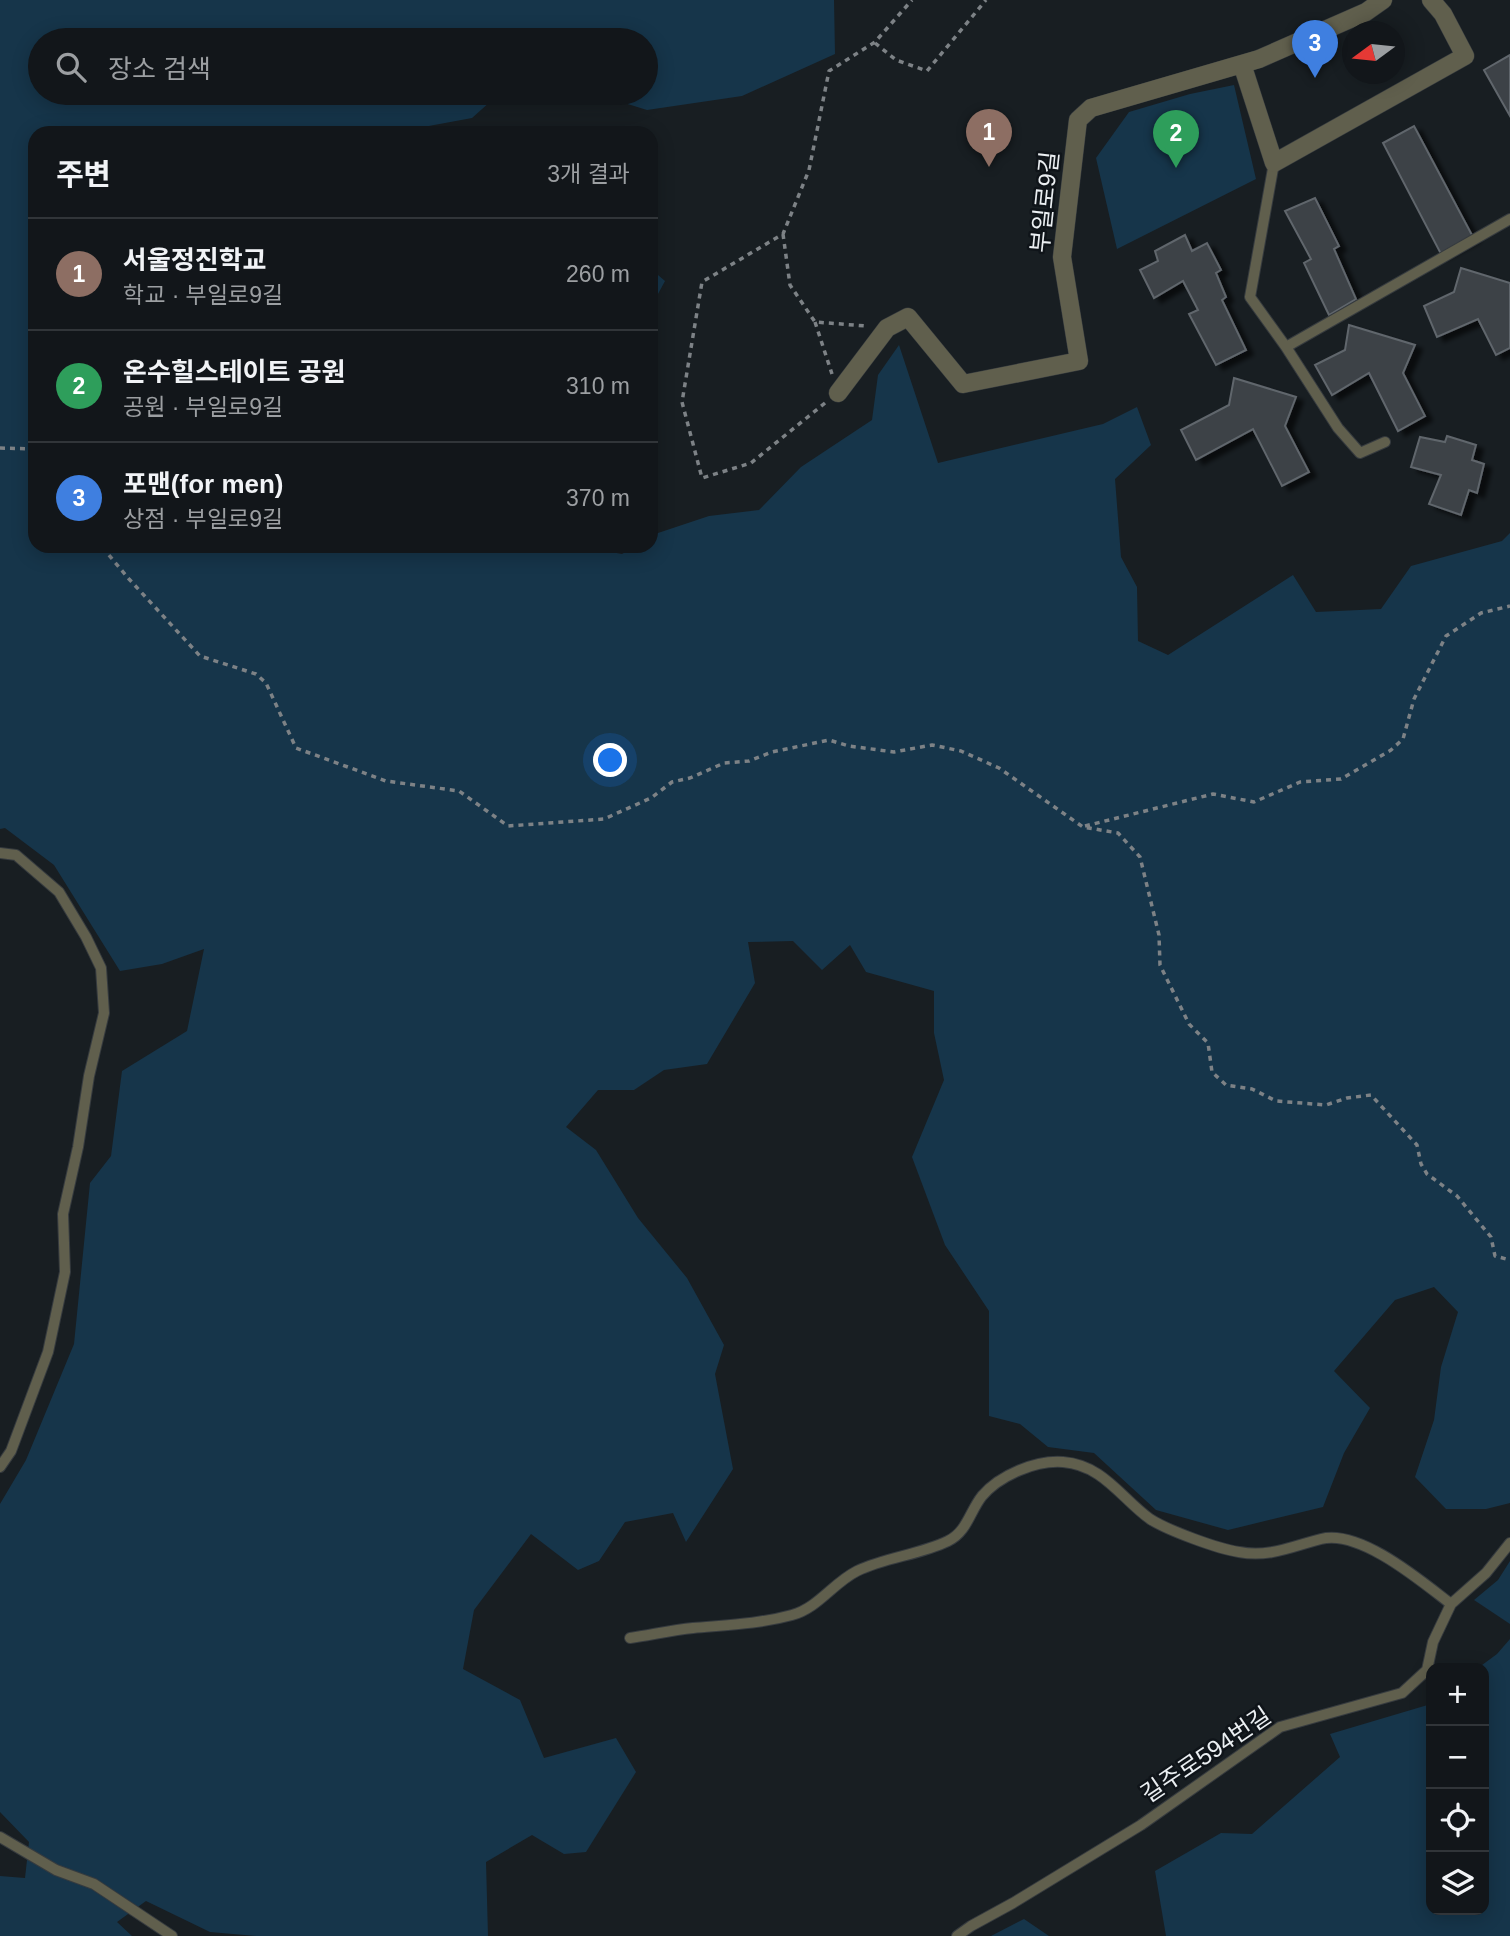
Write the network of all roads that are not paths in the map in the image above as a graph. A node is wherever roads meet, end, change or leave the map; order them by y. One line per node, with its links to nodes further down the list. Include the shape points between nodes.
1 (1383, 0): 3 (street, 부일로9길, via 1366,12)
2 (1431, 0): 4 (street, via 1465,56)
3 (1242, 64): 4 (street); 7 (street, 부일로9길, via 1091,108 1078,120 1062,257 1079,361 963,384 908,317 887,328)
4 (1274, 163): 6 (lane, via 1250,297)
5 (1510, 219): 6 (lane)
6 (1286, 347): 8 (lane, via 1338,428 1360,453)
7 (838, 393)
8 (1385, 442)
9 (0, 853): 10 (lane, via 16,855 59,892 100,968 104,1013 63,1214 65,1272 48,1352 11,1451)
10 (0, 1467)
11 (1510, 1542): 12 (lane, via 1486,1573)
12 (1451, 1604): 13 (lane, via 1410,1573 1346,1539 1324,1538 1275,1553 1237,1552 1150,1519 1105,1478 1088,1469 1047,1462 1001,1480 982,1496 951,1540 857,1571 808,1610 773,1620); 16 (lane, 길주로594번길, via 1433,1642 1427,1670 1402,1693 1280,1727 1141,1825)
13 (630, 1638)
14 (0, 1837): 15 (lane, via 56,1870 94,1884)
15 (172, 1936)
16 (957, 1936)

